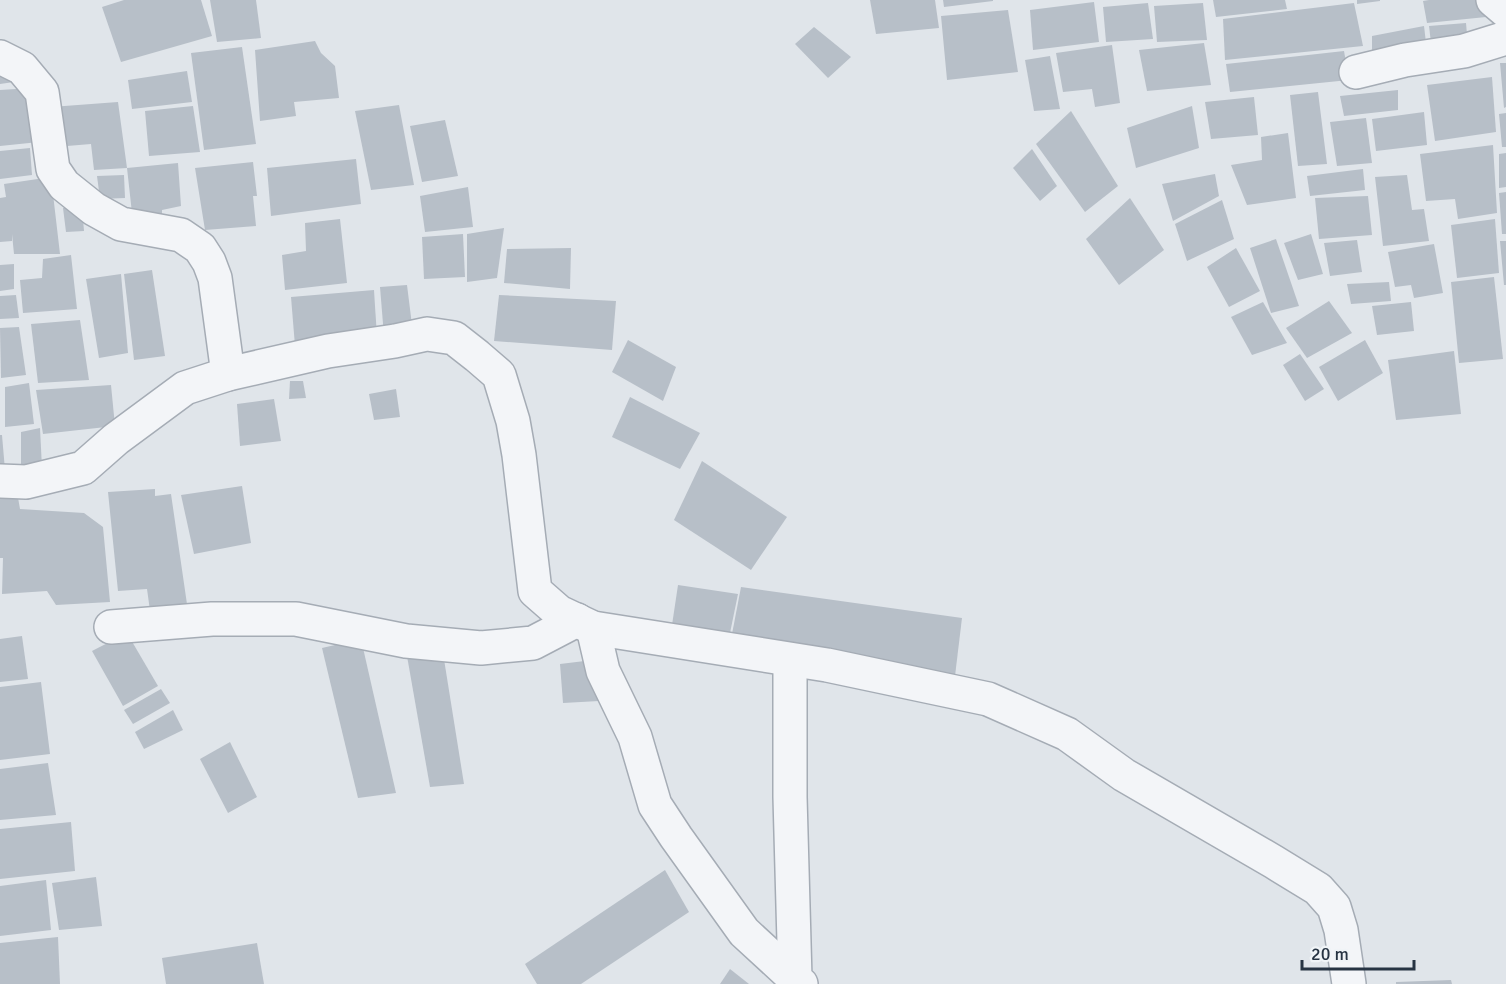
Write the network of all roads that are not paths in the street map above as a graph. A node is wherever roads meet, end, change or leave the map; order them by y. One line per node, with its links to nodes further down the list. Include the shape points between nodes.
1 (1493, 0): 2 (street)
2 (1506, 11)
3 (1506, 38): 5 (street, via 1464,51)
4 (0, 57): 6 (street, via 22,68 42,92 53,169 64,185 93,210 121,224 181,235 200,248 215,278)
5 (1356, 72)
6 (228, 374): 7 (street, via 185,388 83,468 26,482); 8 (street, via 427,334 454,338 498,375 513,421 535,591 559,612)
7 (0, 481)
8 (585, 624): 9 (street, via 533,643 481,648 406,641 296,619 212,619); 10 (street); 11 (street, via 635,737 655,805 744,932)
9 (111, 627)
10 (790, 660): 11 (street, via 790,797); 12 (street, via 988,699 1067,734 1124,775 1318,889 1334,907)
11 (798, 981)
12 (1348, 984)

